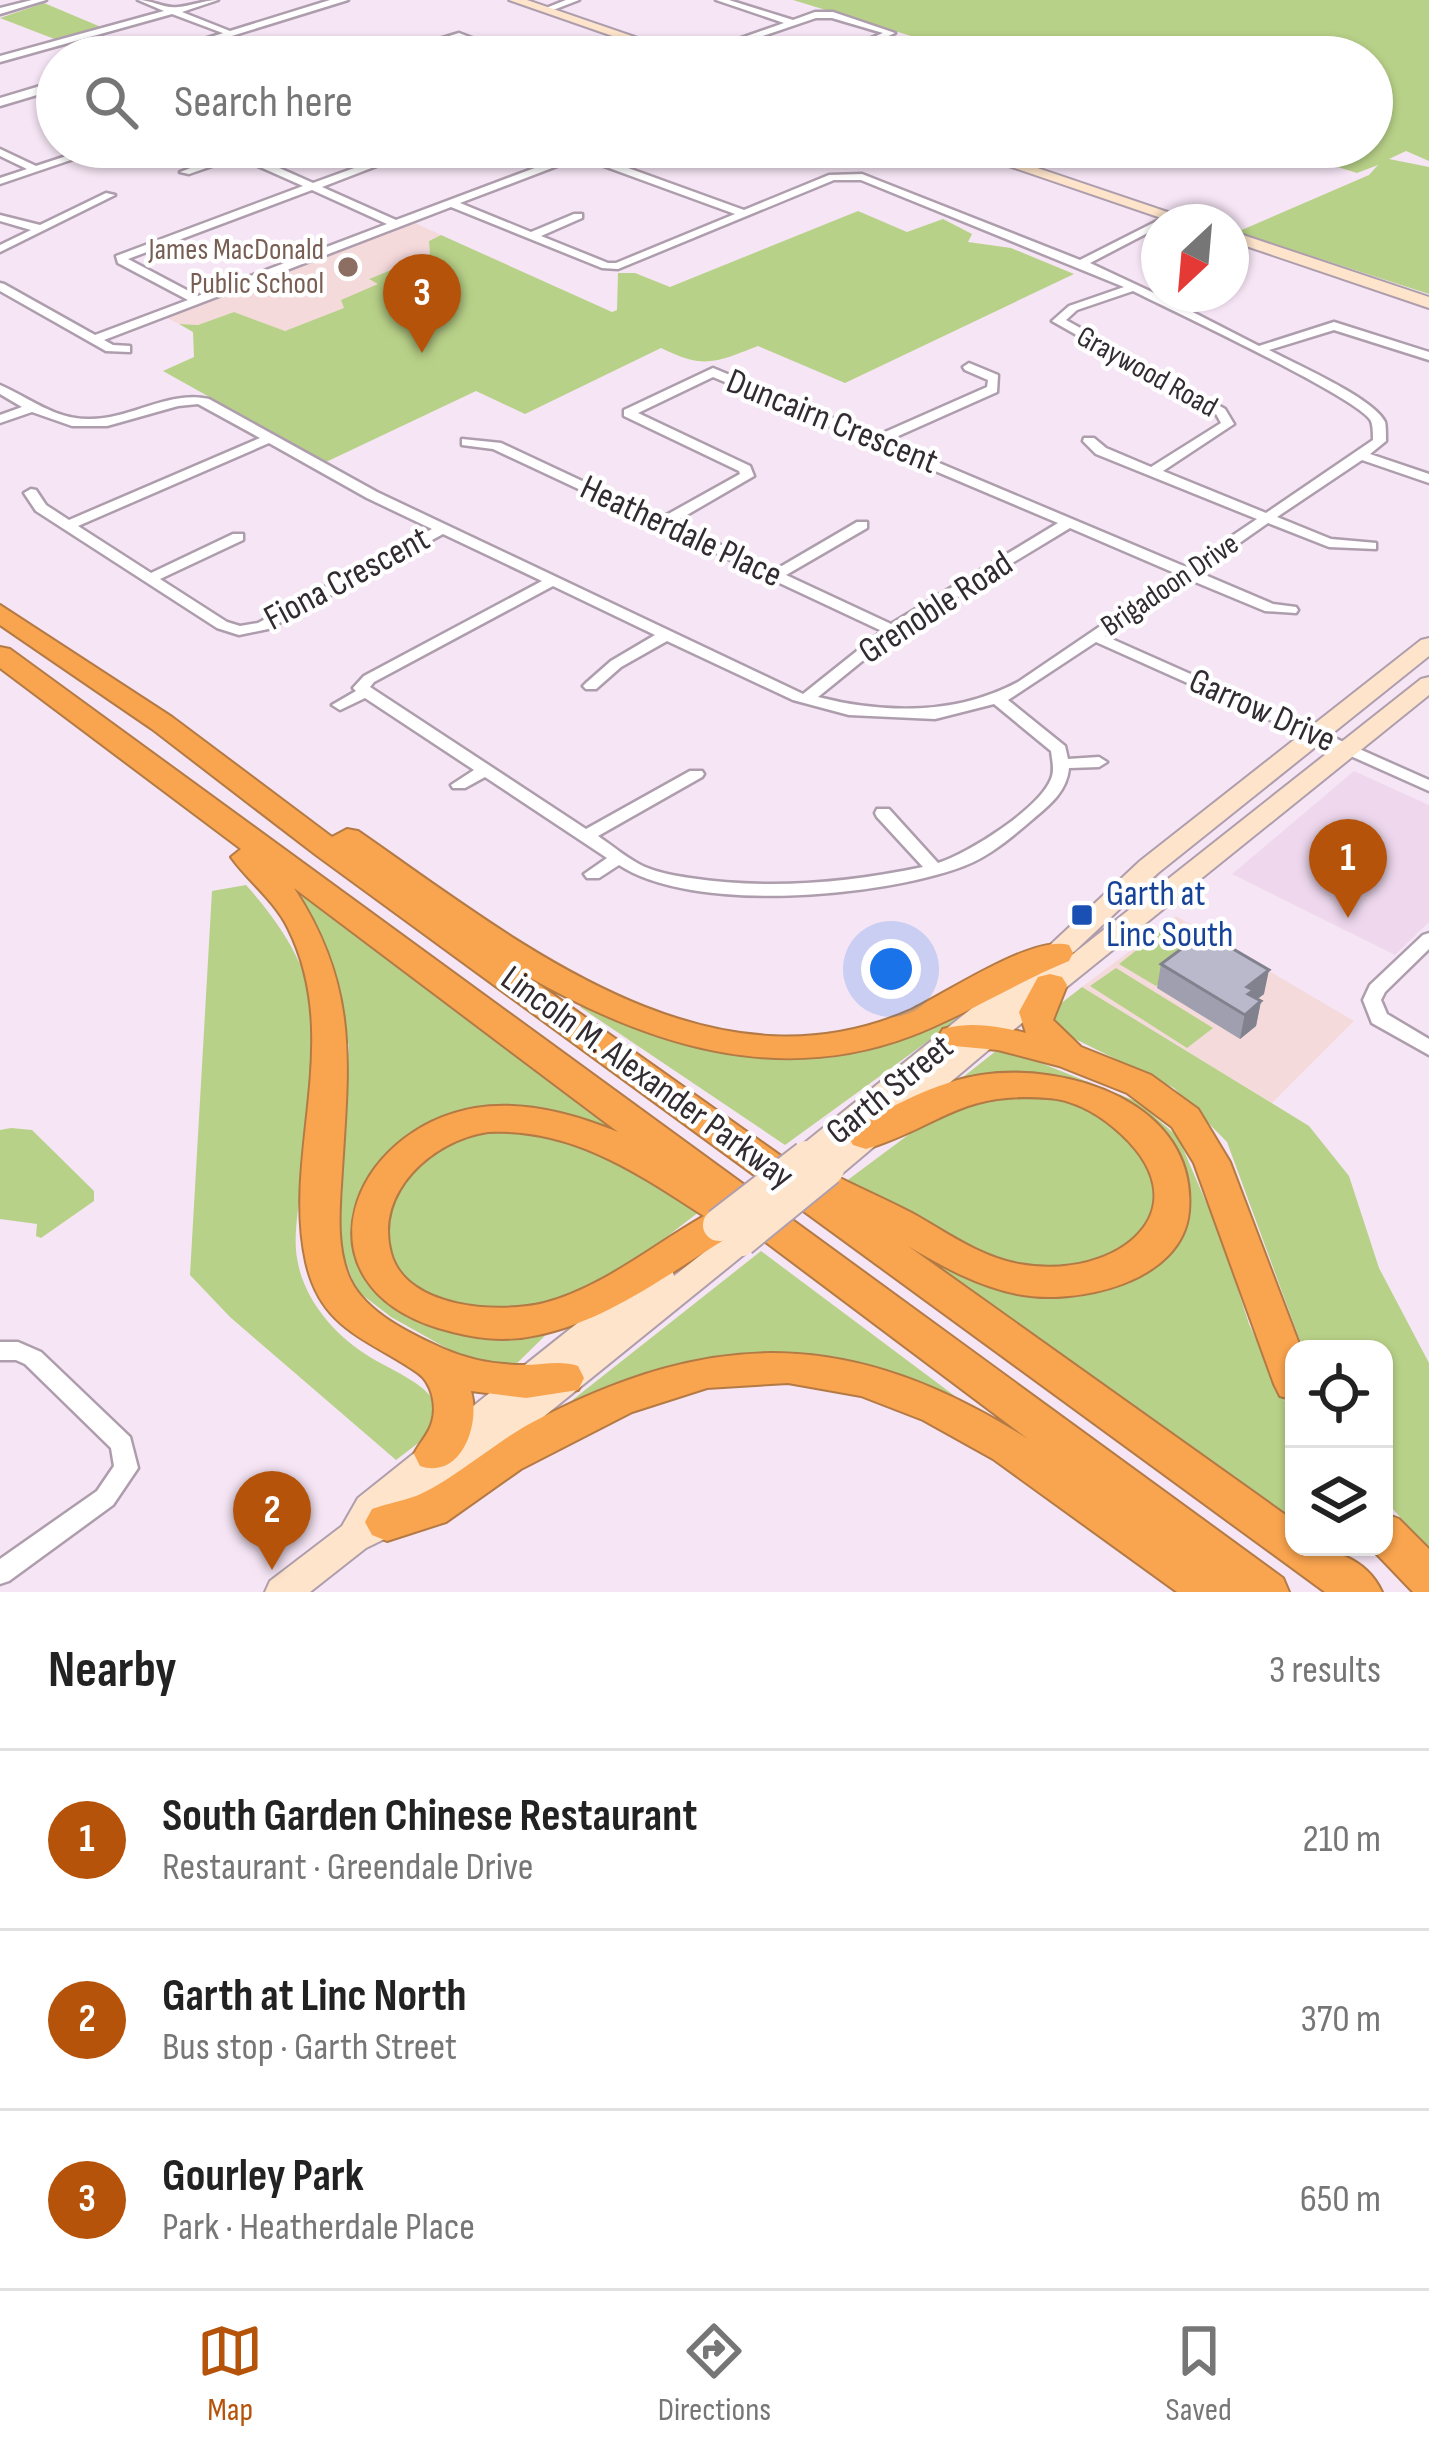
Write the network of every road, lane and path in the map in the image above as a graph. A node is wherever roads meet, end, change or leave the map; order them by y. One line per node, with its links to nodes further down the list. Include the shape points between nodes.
1 (42, 0): 8 (street)
2 (142, 0): 10 (street)
3 (214, 0): 10 (street)
4 (342, 0): 12 (street)
5 (515, 0): 9 (main road)
6 (575, 0): 9 (street)
7 (719, 0): 11 (street)
8 (0, 10)
9 (545, 10): 15 (main road)
10 (172, 11): 12 (street); 13 (street)
11 (792, 22): 16 (street); 17 (street, via 825,14 891,33)
12 (231, 33): 14 (street)
13 (82, 36)
14 (221, 36)
15 (625, 36)
16 (751, 36)
17 (884, 36)
18 (0, 45): 20 (street)
19 (36, 49): 20 (street)
20 (20, 53): 21 (street)
21 (0, 59)
22 (36, 92): 23 (street)
23 (0, 103)
24 (0, 152): 32 (street)
25 (38, 168): 32 (street)
26 (197, 168): 33 (street)
27 (273, 168): 35 (street)
28 (363, 168): 35 (street)
29 (549, 168): 37 (street)
30 (612, 168): 39 (street)
31 (1020, 168): 38 (main road)
32 (35, 169): 34 (street)
33 (185, 172)
34 (0, 181)
35 (312, 186): 42 (street); 52 (street, via 122,256)
36 (110, 195): 43 (street)
37 (450, 203): 42 (street); 45 (street)
38 (1141, 211)
39 (746, 214): 45 (street, via 621,266); 48 (street, via 833,177 856,176)
40 (578, 216): 45 (street)
41 (0, 218): 43 (street)
42 (396, 224): 52 (street)
43 (38, 228): 47 (street)
44 (1141, 235): 48 (street)
45 (531, 236)
46 (1249, 242): 53 (main road)
47 (0, 248)
48 (1080, 264): 50 (street)
49 (0, 286): 55 (street)
50 (1134, 287): 51 (street); 68 (street, Graywood Road, via 1058,321 1221,412 1228,424)
51 (1141, 290)
52 (197, 300): 55 (street)
53 (1429, 303)
54 (1185, 312): 57 (street)
55 (95, 339): 56 (street)
56 (126, 349)
57 (1258, 350): 58 (street, via 1339,326); 67 (street, via 1372,413 1380,441)
58 (1429, 356)
59 (969, 367): 64 (street, via 994,378 993,389)
60 (0, 389): 61 (street, Brigadoon Drive)
61 (31, 408): 62 (street); 63 (street, Brigadoon Drive, via 57,421 95,424 200,400)
62 (0, 419)
63 (270, 438): 74 (street); 76 (street, Brigadoon Drive)
64 (878, 440): 72 (street, Duncairn Crescent); 73 (street, Duncairn Crescent, via 722,375 702,374 628,413 747,476)
65 (1089, 441): 68 (street)
66 (467, 442): 73 (street, Heatherdale Place, via 496,446)
67 (1364, 456): 69 (street); 71 (street, Brigadoon Drive)
68 (1152, 472): 71 (street)
69 (1429, 479)
70 (32, 493): 74 (street, Fiona Crescent)
71 (1270, 519): 78 (street, via 1329,543); 79 (street, Brigadoon Drive)
72 (1070, 522): 79 (street, Duncairn Crescent); 85 (street, Grenoble Road)
73 (662, 523): 80 (street, Heatherdale Place)
74 (69, 525): 81 (street, Fiona Crescent)
75 (862, 526): 80 (street)
76 (443, 528): 81 (street, Fiona Crescent, via 248,632 222,625); 82 (street, Brigadoon Drive)
77 (238, 537): 81 (street)
78 (1371, 546)
79 (1190, 573): 83 (street, Duncairn Crescent); 87 (street, Brigadoon Drive)
80 (776, 576): 85 (street, Heatherdale Place)
81 (152, 578)
82 (554, 580): 86 (street, Brigadoon Drive); 92 (street, via 369,679)
83 (1291, 610)
84 (0, 613): 96 (highway, Lincoln M. Alexander Parkway)
85 (892, 630): 94 (street, Grenoble Road)
86 (666, 635): 91 (street); 94 (street, Brigadoon Drive)
87 (1094, 636): 93 (street, Brigadoon Drive); 97 (street, Garrow Drive)
88 (1429, 645): 97 (main road, Garth Street)
89 (0, 655): 105 (highway, Lincoln M. Alexander Parkway)
90 (1429, 684): 98 (main road, Garth Street)
91 (591, 686)
92 (366, 692): 95 (street); 101 (street)
93 (996, 698): 94 (street, Brigadoon Drive, via 906,715); 100 (street, via 1053,741)
94 (806, 699)
95 (340, 705)
96 (162, 723): 114 (highway, via 204,741 548,974 656,1028 703,1041 805,1048 874,1036); 119 (highway, Lincoln M. Alexander Parkway)
97 (1317, 735): 98 (street, Garrow Drive); 106 (main road, Garth Street)
98 (1349, 749): 104 (street, Garrow Drive); 109 (main road, Garth Street)
99 (1099, 762): 100 (street)
100 (1060, 764): 111 (street, via 1059,785 1048,798 975,853)
101 (485, 770): 103 (street); 108 (street)
102 (696, 774): 108 (street)
103 (459, 785)
104 (1429, 786)
105 (193, 797): 122 (highway, Lincoln M. Alexander Parkway); 125 (highway, via 194,810 269,877 317,952 332,1036 321,1204 332,1284 367,1325)
106 (1232, 802): 109 (main road, via 1219,828); 114 (main road, Garth Street, via 1149,867)
107 (883, 813): 111 (street)
108 (588, 835): 110 (street)
109 (1230, 848): 114 (main road, Garth Street)
110 (618, 858): 111 (street, via 687,885 854,888); 112 (street)
111 (934, 869)
112 (593, 874)
113 (1429, 939): 116 (street, via 1372,1000 1379,1018)
114 (1054, 969): 115 (main road, Garth Street); 117 (highway, via 1036,1023)
115 (969, 1036): 117 (highway); 118 (main road, Garth Street); 120 (main road, Garth Street)
116 (1429, 1048)
117 (1069, 1056): 124 (highway, via 1167,1101 1203,1142)
118 (866, 1136): 119 (highway, via 985,1087 1093,1097 1151,1135 1170,1171 1170,1219 1151,1250 1120,1271 1040,1282 946,1252); 120 (main road, Garth Street)
119 (752, 1151): 129 (highway, Lincoln M. Alexander Parkway)
120 (818, 1163): 121 (main road, Garth Street, bridge)
121 (730, 1233): 122 (highway, via 593,1301 513,1324 449,1316 397,1292 369,1242 375,1194 406,1154 460,1126 519,1118 607,1142 745,1222); 126 (main road, Garth Street)
122 (801, 1243): 136 (highway, Lincoln M. Alexander Parkway)
123 (0, 1351): 132 (street, via 33,1358 122,1444 125,1468 105,1498)
124 (1285, 1360)
125 (437, 1366): 126 (highway); 127 (highway, via 457,1408 452,1434)
126 (546, 1381): 127 (main road, Garth Street); 128 (main road, Garth Street)
127 (435, 1454): 128 (main road, Garth Street, via 370,1508)
128 (370, 1530): 134 (main road, Garth Street); 135 (highway, via 430,1509 503,1459 625,1396 670,1380 784,1366 846,1373 955,1412)
129 (1285, 1538)
130 (1393, 1541): 133 (highway)
131 (1310, 1556): 137 (highway, Lincoln M. Alexander Parkway)
132 (0, 1574)
133 (1429, 1578)
134 (283, 1592)
135 (1212, 1592)
136 (1268, 1592)
137 (1360, 1592)

